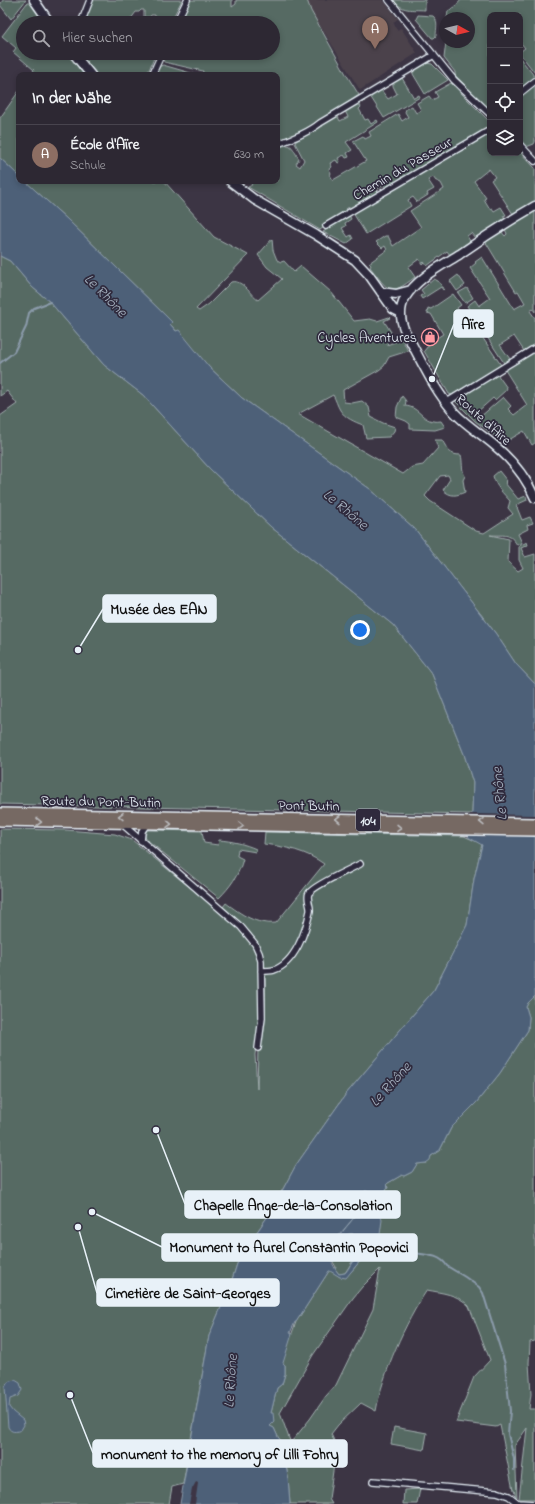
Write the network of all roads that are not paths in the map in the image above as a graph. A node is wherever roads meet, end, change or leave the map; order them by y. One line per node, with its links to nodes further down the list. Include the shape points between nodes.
1 (34, 0): 5 (street)
2 (90, 0): 6 (street)
3 (187, 0): 7 (street)
4 (389, 0): 8 (street)
5 (45, 16)
6 (84, 16)
7 (179, 16)
8 (434, 55): 15 (street, via 454,80); 17 (street, via 305,133)
9 (79, 60): 11 (street)
10 (159, 60): 12 (street)
11 (89, 72)
12 (153, 72)
13 (535, 81): 14 (street)
14 (523, 91)
15 (487, 111)
16 (487, 132): 22 (street, Chemin du Passeur)
17 (280, 143)
18 (523, 148): 19 (street)
19 (535, 161)
20 (234, 184): 24 (street, via 255,200 349,256 365,270)
21 (535, 206): 23 (street, via 431,272)
22 (326, 226)
23 (411, 290): 24 (street, via 396,294); 25 (street, via 403,302)
24 (381, 292): 25 (street, via 393,309)
25 (401, 313): 27 (street, Route d'Aïre, via 405,331)
26 (535, 348): 27 (street)
27 (446, 402): 28 (street, Route d'Aïre, via 459,417 511,462 524,477)
28 (535, 498)
29 (0, 813): 31 (main road, Route du Pont-Butin / 104, one-way to 29)
30 (0, 821): 33 (main road, Route du Pont-Butin / 104, one-way to 33)
31 (202, 821): 32 (main road, Pont Butin / 104, one-way to 31); 34 (main road, Route du Pont-Butin / 104, one-way to 31); 35 (main road, Pont Butin / 104, one-way to 35)
32 (535, 823)
33 (121, 824): 34 (main road, Route du Pont-Butin / 104); 36 (street, Route du Pont-Butin)
34 (147, 824): 36 (street, via 142,831)
35 (535, 831)
36 (141, 841): 38 (street, Route du Pont-Butin, via 246,931 259,953)
37 (360, 864): 38 (street, via 309,893 310,911 299,945 280,967)
38 (261, 971): 39 (street, Route du Pont-Butin, via 262,1018)
39 (258, 1048)
40 (373, 1481): 41 (street, via 497,1492 509,1496)
41 (518, 1503): 42 (street)
42 (535, 1504)

